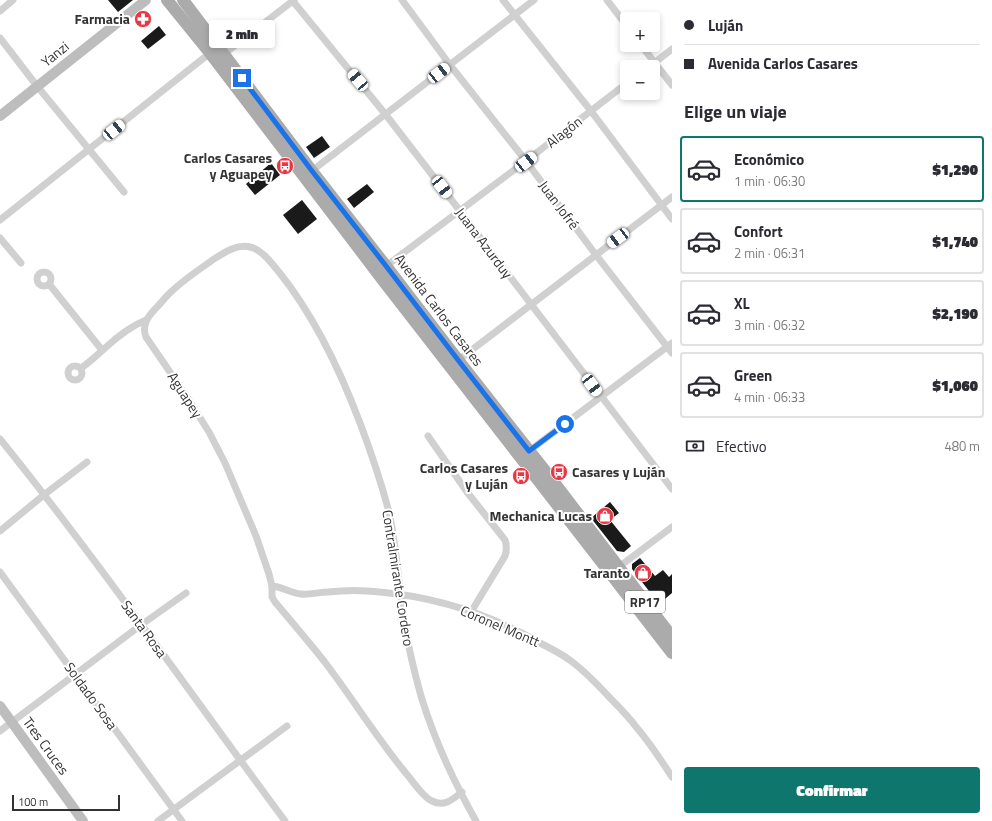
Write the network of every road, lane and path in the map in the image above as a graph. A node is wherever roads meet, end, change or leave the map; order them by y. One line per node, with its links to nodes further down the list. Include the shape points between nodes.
1 (13, 0): 10 (street)
2 (146, 0): 21 (street, Yanzi)
3 (168, 0): 15 (main road, Avenida Carlos Casares / RP17)
4 (183, 0): 16 (main road, Avenida Carlos Casares / RP17)
5 (292, 0): 16 (street); 24 (street, Juana Azurduy)
6 (402, 0): 18 (street, Juan Jofré)
7 (503, 0): 11 (street)
8 (534, 0): 11 (street)
9 (607, 0): 12 (street)
10 (0, 11)
11 (515, 14): 18 (street); 23 (street)
12 (620, 17)
13 (0, 38): 21 (street)
14 (672, 49): 17 (street)
15 (210, 53): 26 (street); 28 (main road, Avenida Carlos Casares / RP17)
16 (224, 54): 28 (main road, Avenida Carlos Casares / RP17)
17 (658, 60)
18 (450, 65): 24 (street); 27 (street, Juan Jofré)
19 (660, 73): 20 (street)
20 (672, 85)
21 (37, 86): 25 (street, Yanzi); 26 (street)
22 (620, 89): 23 (street, Alagón)
23 (590, 111): 27 (street, Alagón); 31 (street)
24 (386, 115): 28 (street); 32 (street, Juana Azurduy)
25 (0, 116)
26 (90, 149): 29 (street); 34 (street)
27 (526, 162): 32 (street, Alagón); 36 (street, Juan Jofré)
28 (308, 174): 38 (main road, Avenida Carlos Casares / RP17); 45 (main road, Avenida Carlos Casares / RP17)
29 (124, 192)
30 (672, 197): 31 (street)
31 (661, 206): 33 (street); 36 (street)
32 (460, 211): 38 (street, Alagón); 40 (street, Juana Azurduy)
33 (672, 219)
34 (0, 220)
35 (0, 238): 37 (street)
36 (596, 255): 40 (street); 42 (street, Juan Jofré)
37 (21, 263)
38 (386, 266): 45 (main road, Avenida Carlos Casares / RP17)
39 (49, 284): 43 (street)
40 (532, 305): 45 (street); 47 (street, Juana Azurduy)
41 (146, 320): 43 (street, via 130,328); 58 (street, Aguapey, via 146,337 187,397 225,462 256,536); 60 (street, Contralmirante Cordero, via 171,291 223,254 244,246 258,250 265,256 306,311 321,337 334,361 366,439 389,512)
42 (670, 345): 44 (street, Juan Jofré); 47 (street)
43 (102, 350): 46 (street)
44 (672, 353)
45 (454, 364): 50 (main road, Avenida Carlos Casares / RP17); 56 (main road, Avenida Carlos Casares / RP17)
46 (81, 368)
47 (601, 397): 50 (street); 52 (street, Juana Azurduy)
48 (428, 436): 61 (street, via 507,546 505,556)
49 (0, 439): 53 (street, Santa Rosa)
50 (529, 451): 56 (main road, Avenida Carlos Casares / RP17)
51 (87, 462): 53 (street)
52 (672, 489)
53 (45, 494): 55 (street); 62 (street, Santa Rosa)
54 (672, 527): 56 (street)
55 (0, 531)
56 (614, 570): 63 (main road, Avenida Carlos Casares / RP17); 64 (main road, Avenida Carlos Casares / RP17)
57 (0, 572): 65 (street, Soldado Sosa)
58 (272, 586): 60 (street, Coronel Montt, via 293,593 306,594 347,590); 72 (street, Aguapey, via 272,597 275,602 324,661 395,761 420,791 430,800 441,804 448,803)
59 (186, 593): 62 (street)
60 (400, 594): 61 (street, Coronel Montt); 72 (street, Contralmirante Cordero, via 409,649 422,698 445,759)
61 (471, 612): 71 (street, Coronel Montt, via 531,637 570,660 629,718)
62 (141, 625): 65 (street); 70 (street, Santa Rosa)
63 (672, 637)
64 (672, 652)
65 (75, 675): 67 (street); 73 (street, Soldado Sosa)
66 (0, 706): 67 (street, Tres Cruces)
67 (12, 722): 69 (street); 74 (street, Tres Cruces)
68 (287, 726): 70 (street)
69 (0, 731)
70 (240, 761): 73 (street); 77 (street, Santa Rosa)
71 (672, 777)
72 (462, 792): 78 (street, Contralmirante Cordero)
73 (174, 809): 75 (street); 76 (street, Soldado Sosa)
74 (83, 821)
75 (158, 821)
76 (182, 821)
77 (285, 821)
78 (476, 821)

